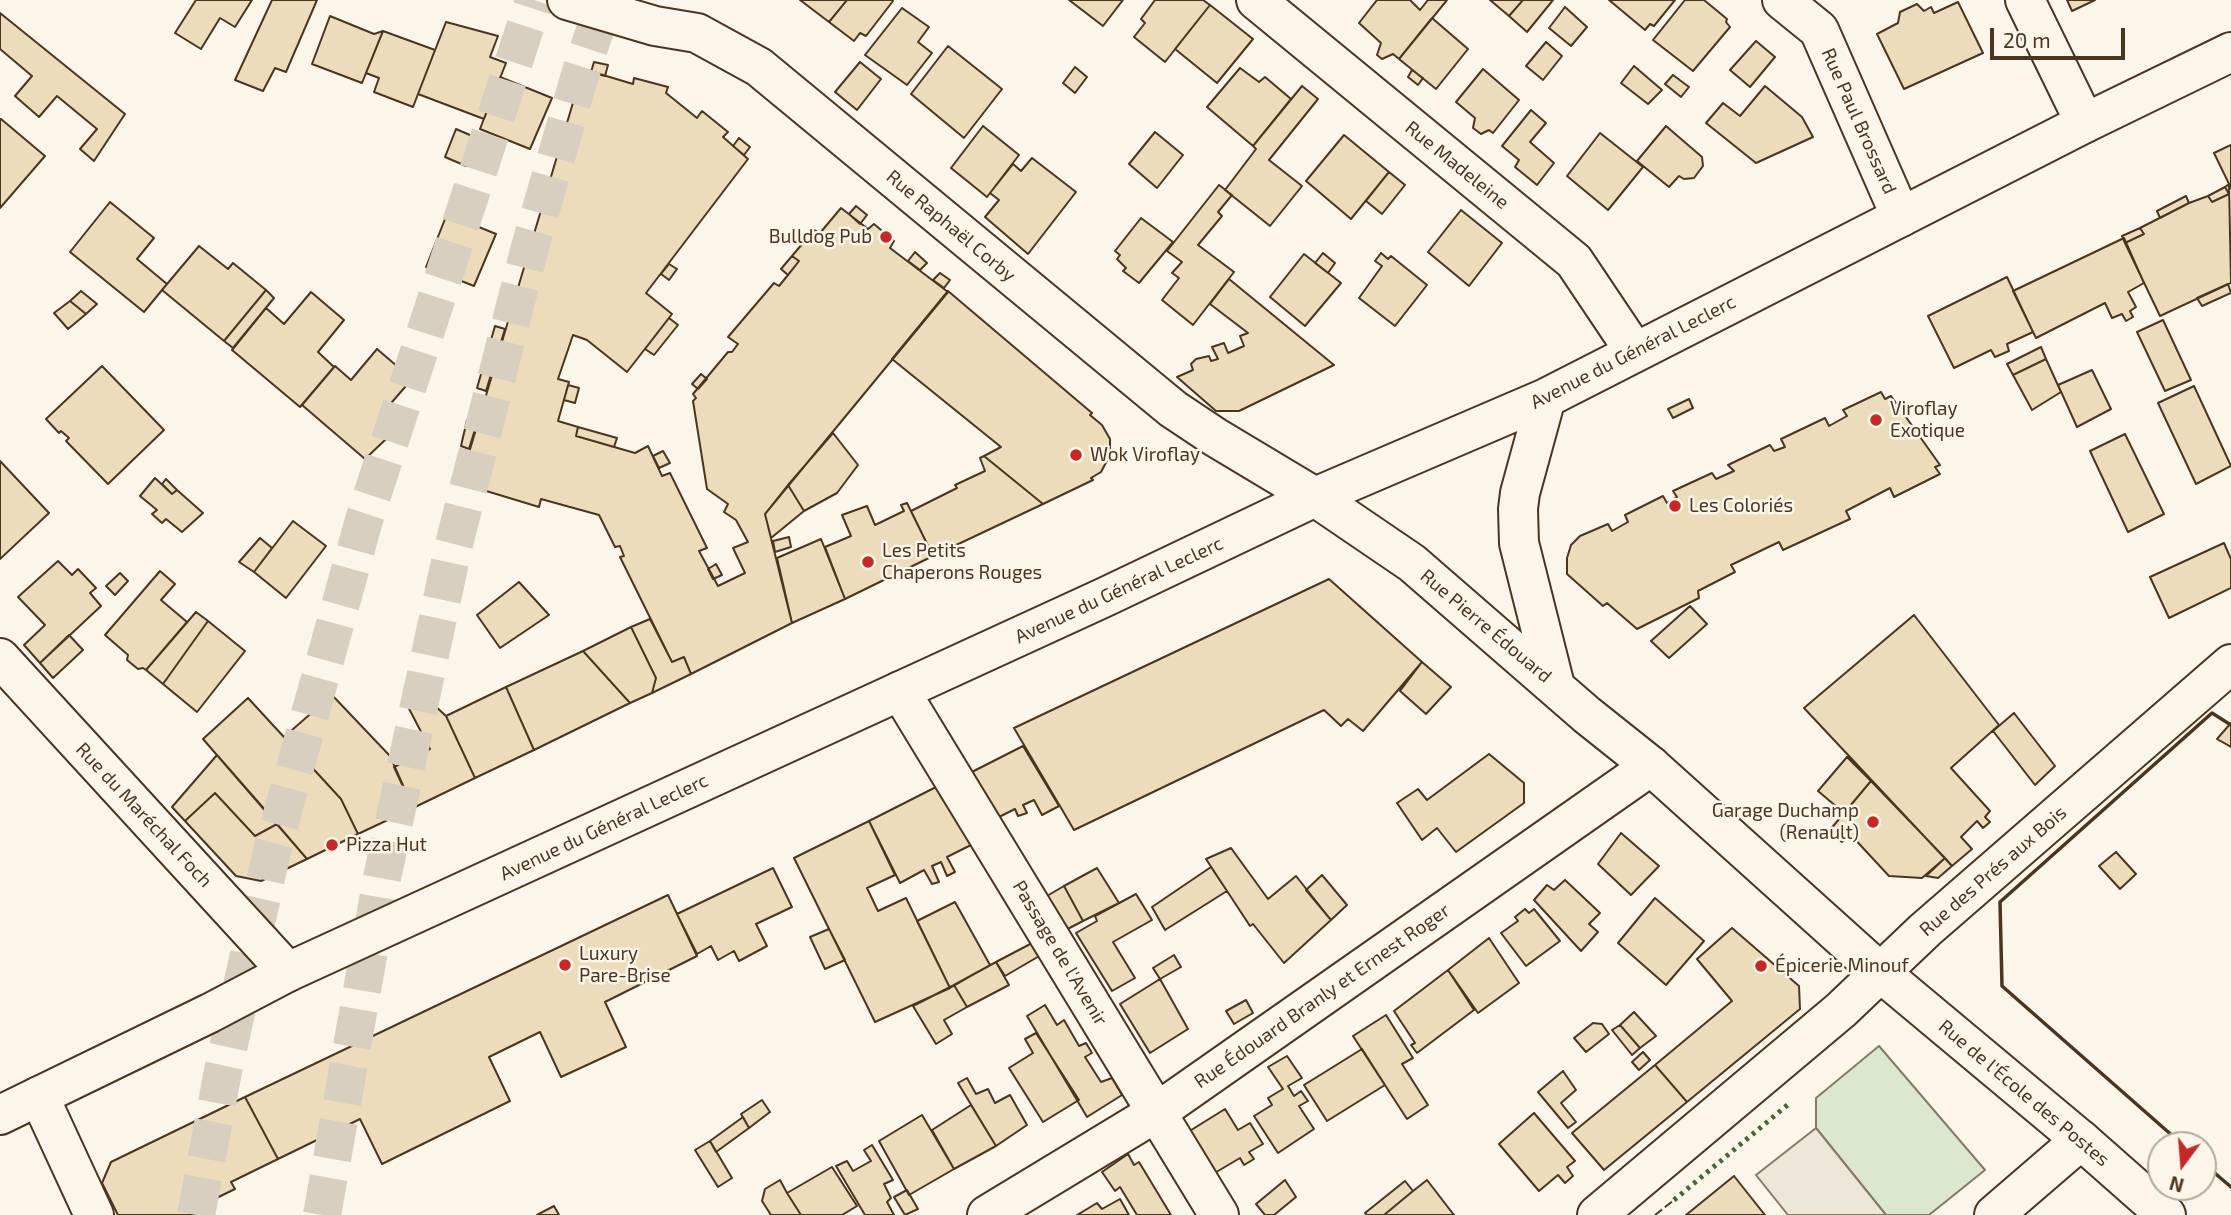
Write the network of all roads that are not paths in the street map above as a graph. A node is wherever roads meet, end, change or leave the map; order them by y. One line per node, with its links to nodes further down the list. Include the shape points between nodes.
1 (673, 0): 6 (street)
2 (1256, 0): 10 (street, Rue Madeleine, via 1574,261)
3 (1782, 0): 9 (street, Rue Paul Brossard, via 1819,30)
4 (2025, 0): 8 (street)
5 (573, 2): 6 (street, Rue Raphaël Corby)
6 (697, 33): 12 (street, Rue Raphaël Corby, via 759,67 1173,409)
7 (2231, 52): 8 (street, Avenue du Général Leclerc)
8 (2085, 123): 9 (street, Avenue du Général Leclerc)
9 (1901, 217): 10 (street, Avenue du Général Leclerc)
10 (1635, 352): 11 (street, Avenue du Général Leclerc)
11 (1546, 398): 12 (street, Avenue du Général Leclerc); 15 (street, Rue Pierre Édouard, via 1520,493 1519,543)
12 (1315, 497): 15 (street, Rue Pierre Édouard, via 1412,563); 16 (street, Avenue du Général Leclerc)
13 (0, 658): 18 (street, Rue du Maréchal Foch)
14 (2231, 664): 19 (street, Rue des Prés aux Bois)
15 (1555, 686): 17 (street, Rue de l'École des Postes)
16 (900, 691): 18 (street, Avenue du Général Leclerc); 21 (street, Passage de l'Avenir)
17 (1651, 766): 19 (street, Rue de l'École des Postes); 21 (street, Rue Édouard Branly et Ernest Roger)
18 (288, 972): 20 (street, Avenue du Général Leclerc)
19 (1881, 973): 23 (street, Rue de l'École des Postes); 27 (street, Rue des Prés aux Bois)
20 (39, 1096): 22 (street, Avenue du Général Leclerc); 24 (street)
21 (1157, 1112): 25 (street, Rue Édouard Branly et Ernest Roger); 26 (street, Passage de l'Avenir)
22 (0, 1115)
23 (2081, 1140): 28 (street); 29 (street, Rue de l'École des Postes)
24 (94, 1215)
25 (987, 1215)
26 (1219, 1215)
27 (1597, 1215)
28 (1994, 1215)
29 (2166, 1215)

